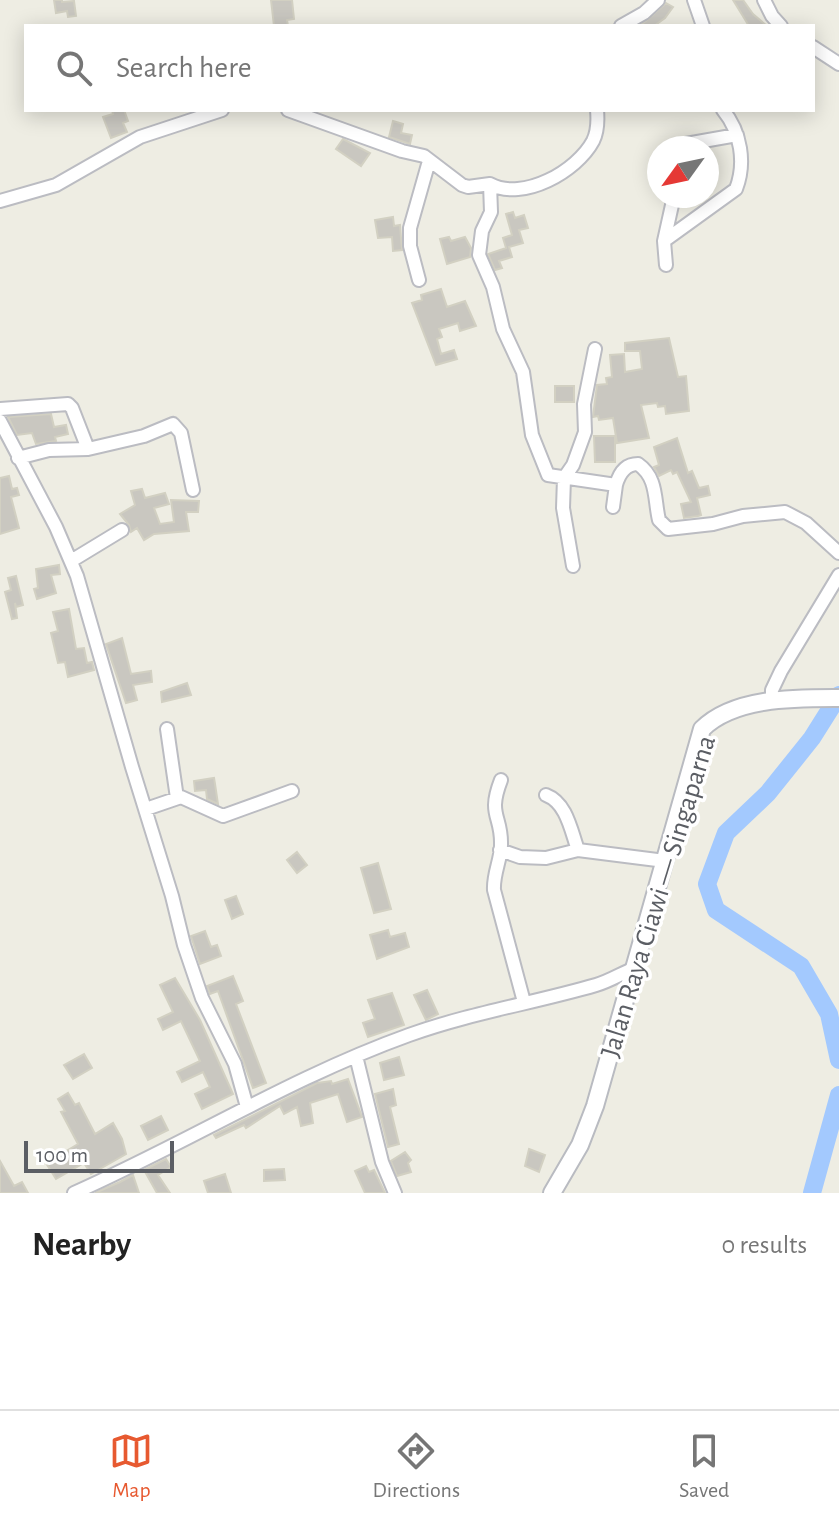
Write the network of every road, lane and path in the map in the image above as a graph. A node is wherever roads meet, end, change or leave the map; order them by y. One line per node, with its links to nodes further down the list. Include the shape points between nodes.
1 (658, 0): 4 (street)
2 (694, 0): 5 (street)
3 (764, 0): 6 (street)
4 (625, 24)
5 (702, 24)
6 (779, 24)
7 (815, 48): 8 (street)
8 (839, 64)
9 (216, 112): 17 (street, via 140,137 33,194)
10 (293, 112): 15 (street)
11 (597, 112): 16 (street, via 594,139 563,170 526,189)
12 (725, 112): 13 (street)
13 (737, 135): 14 (street); 19 (street, via 741,149 736,189)
14 (719, 138)
15 (429, 161): 16 (street, via 462,185); 21 (street, via 410,228)
16 (490, 184): 27 (street, via 491,212 479,255 523,372 532,435 543,468 548,475)
17 (0, 201)
18 (671, 208): 19 (street)
19 (664, 241): 20 (street)
20 (666, 265)
21 (419, 280)
22 (595, 349): 27 (street, via 584,404 585,432)
23 (0, 409): 25 (street, via 68,404)
24 (0, 421): 26 (street)
25 (88, 449): 26 (street); 29 (street, via 173,424 181,433)
26 (18, 458): 33 (street)
27 (564, 478): 28 (street); 34 (street, via 563,508)
28 (616, 485): 30 (street); 32 (street, via 624,469 642,466 654,485 659,520 668,529 785,512)
29 (193, 490)
30 (613, 507)
31 (122, 530): 33 (street)
32 (839, 553)
33 (71, 561): 43 (street)
34 (573, 566)
35 (839, 575): 37 (street, via 781,671)
36 (839, 698): 37 (main road, Jalan Raya Ciawi — Singaparna)
37 (772, 702): 46 (main road, Jalan Raya Ciawi — Singaparna, via 724,713 702,729)
38 (167, 729): 42 (street)
39 (501, 780): 44 (street, via 493,810)
40 (292, 791): 42 (street, via 223,816)
41 (546, 795): 45 (street, via 567,817)
42 (177, 798): 43 (street)
43 (146, 809): 50 (street, via 188,958 235,1064)
44 (500, 850): 45 (street, via 546,858); 48 (street, via 494,890)
45 (578, 850): 46 (street)
46 (665, 861): 47 (main road, Jalan Raya Ciawi — Singaparna)
47 (635, 968): 48 (street, via 600,984); 53 (main road, Jalan Raya Ciawi — Singaparna, via 595,1106)
48 (524, 1002): 49 (street, via 411,1034)
49 (356, 1056): 50 (street); 52 (street, via 382,1162)
50 (247, 1107): 51 (street)
51 (74, 1193)
52 (395, 1193)
53 (552, 1193)

